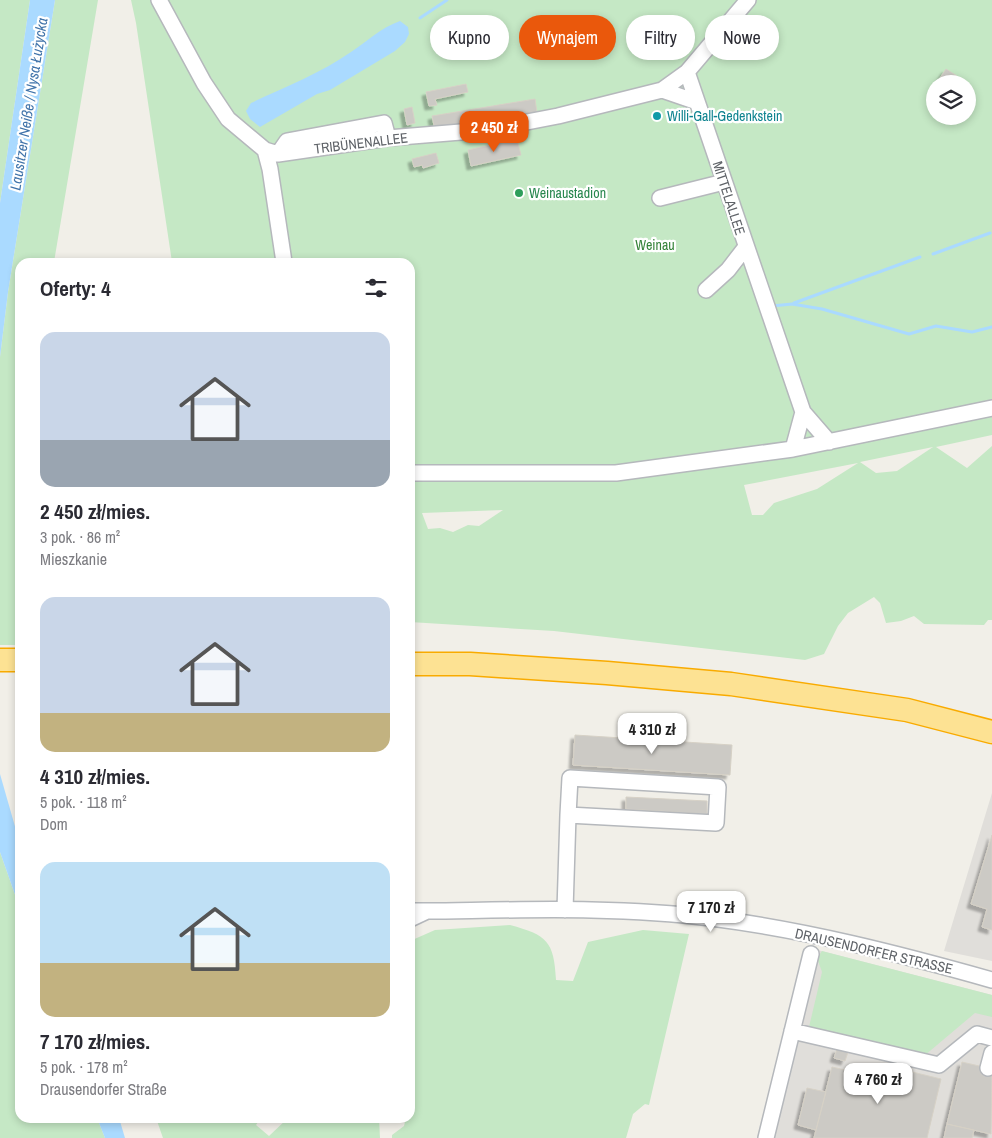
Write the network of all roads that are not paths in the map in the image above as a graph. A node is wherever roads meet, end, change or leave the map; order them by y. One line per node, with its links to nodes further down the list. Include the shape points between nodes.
1 (159, 0): 6 (street, via 204,83 228,119)
2 (748, 0): 3 (street)
3 (687, 72): 4 (street, TRIBÜNENALLEE); 5 (street, MITTELALLEE)
4 (662, 90): 5 (street); 6 (street, TRIBÜNENALLEE, via 485,130)
5 (697, 102): 7 (street, MITTELALLEE)
6 (272, 152): 10 (street, via 270,169)
7 (724, 182): 8 (street); 9 (street, MITTELALLEE)
8 (660, 198)
9 (745, 248): 11 (street, via 728,270); 13 (street, MITTELALLEE)
10 (283, 258)
11 (706, 290)
12 (992, 408): 14 (street)
13 (803, 412): 14 (street, MITTELALLEE); 15 (street)
14 (829, 442): 15 (street)
15 (793, 449): 16 (street, via 616,473)
16 (415, 473)
17 (0, 660): 18 (highway)
18 (15, 660)
19 (415, 664): 20 (highway, via 607,672 740,685 907,710)
20 (992, 732)
21 (568, 815): 21 (street, via 570,778 718,787 716,823); 22 (street)
22 (565, 910): 24 (street, DRAUSENDORFER STRASSE); 27 (street, DRAUSENDORFER STRASSE, via 711,918 814,935)
23 (415, 911): 24 (street, DRAUSENDORFER STRASSE)
24 (427, 911): 25 (street, DRAUSENDORFER STRASSE)
25 (415, 917)
26 (811, 954): 28 (street)
27 (992, 980)
28 (792, 1031): 29 (street, via 939,1066 977,1034); 32 (street)
29 (992, 1038)
30 (992, 1053): 31 (street)
31 (988, 1068)
32 (766, 1138)

